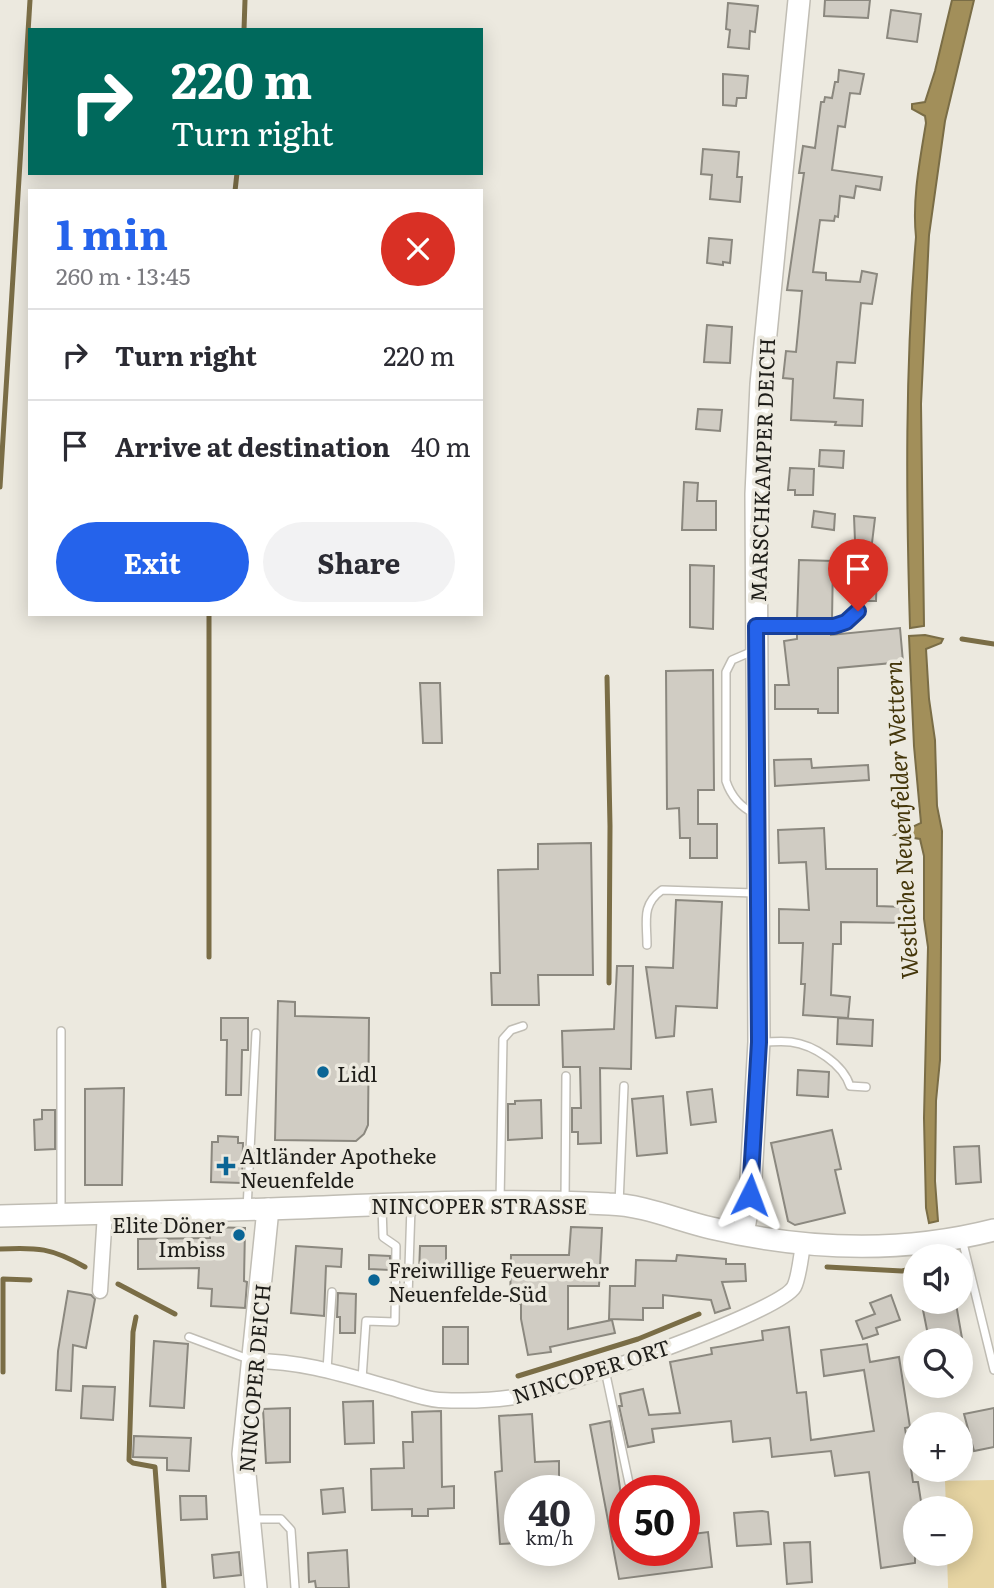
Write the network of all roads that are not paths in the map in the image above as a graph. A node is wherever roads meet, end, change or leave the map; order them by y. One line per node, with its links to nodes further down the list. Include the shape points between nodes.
1 (799, 0): 3 (main road, MARSCHKAMPER DEICH, via 761,384)
2 (858, 611): 3 (lane, via 834,626)
3 (756, 626): 4 (main road, MARSCHKAMPER DEICH)
4 (756, 650): 5 (main road, MARSCHKAMPER DEICH); 5 (lane, via 733,660 726,673 726,781 738,802)
5 (758, 816): 6 (main road, MARSCHKAMPER DEICH)
6 (758, 894): 7 (lane, via 662,890 647,906); 11 (main road, MARSCHKAMPER DEICH)
7 (647, 945)
8 (523, 1026): 15 (lane, via 503,1039)
9 (61, 1031): 22 (lane)
10 (256, 1033): 20 (lane)
11 (759, 1042): 14 (lane, via 793,1042 841,1068 850,1086); 25 (main road, MARSCHKAMPER DEICH, via 750,1195)
12 (566, 1076): 16 (lane)
13 (624, 1086): 19 (lane)
14 (866, 1087)
15 (500, 1201): 16 (main road, NINCOPER STRASSE); 17 (main road, NINCOPER STRASSE)
16 (565, 1202): 19 (main road, NINCOPER STRASSE)
17 (411, 1203): 18 (main road, NINCOPER STRASSE); 30 (lane)
18 (382, 1204): 20 (main road, NINCOPER STRASSE); 36 (lane, via 383,1237 396,1246 395,1322 366,1321)
19 (619, 1204): 25 (main road, NINCOPER STRASSE)
20 (258, 1209): 21 (main road, NINCOPER STRASSE); 32 (main road, NINCOPER DEICH)
21 (105, 1213): 22 (main road, NINCOPER STRASSE); 28 (street)
22 (61, 1214): 23 (main road, NINCOPER STRASSE)
23 (0, 1216)
24 (994, 1230): 26 (main road, NINCOPER STRASSE)
25 (743, 1234): 27 (main road, NINCOPER STRASSE)
26 (961, 1238): 27 (main road, NINCOPER STRASSE, via 844,1247); 35 (lane)
27 (803, 1245): 33 (street, NINCOPER ORT, via 794,1287 776,1302)
28 (100, 1291)
29 (332, 1292): 34 (lane)
30 (408, 1297)
31 (189, 1337): 32 (lane)
32 (253, 1361): 34 (street, NINCOPER ORT, via 284,1361); 38 (main road, NINCOPER DEICH, via 243,1454)
33 (605, 1369): 36 (street, NINCOPER ORT, via 514,1397 475,1401 436,1400); 37 (lane)
34 (327, 1370): 36 (street, NINCOPER ORT)
35 (994, 1370)
36 (362, 1379)
37 (627, 1475)
38 (248, 1519): 39 (main road, NINCOPER DEICH); 40 (lane, via 281,1519 290,1530)
39 (256, 1588)
40 (295, 1588)

